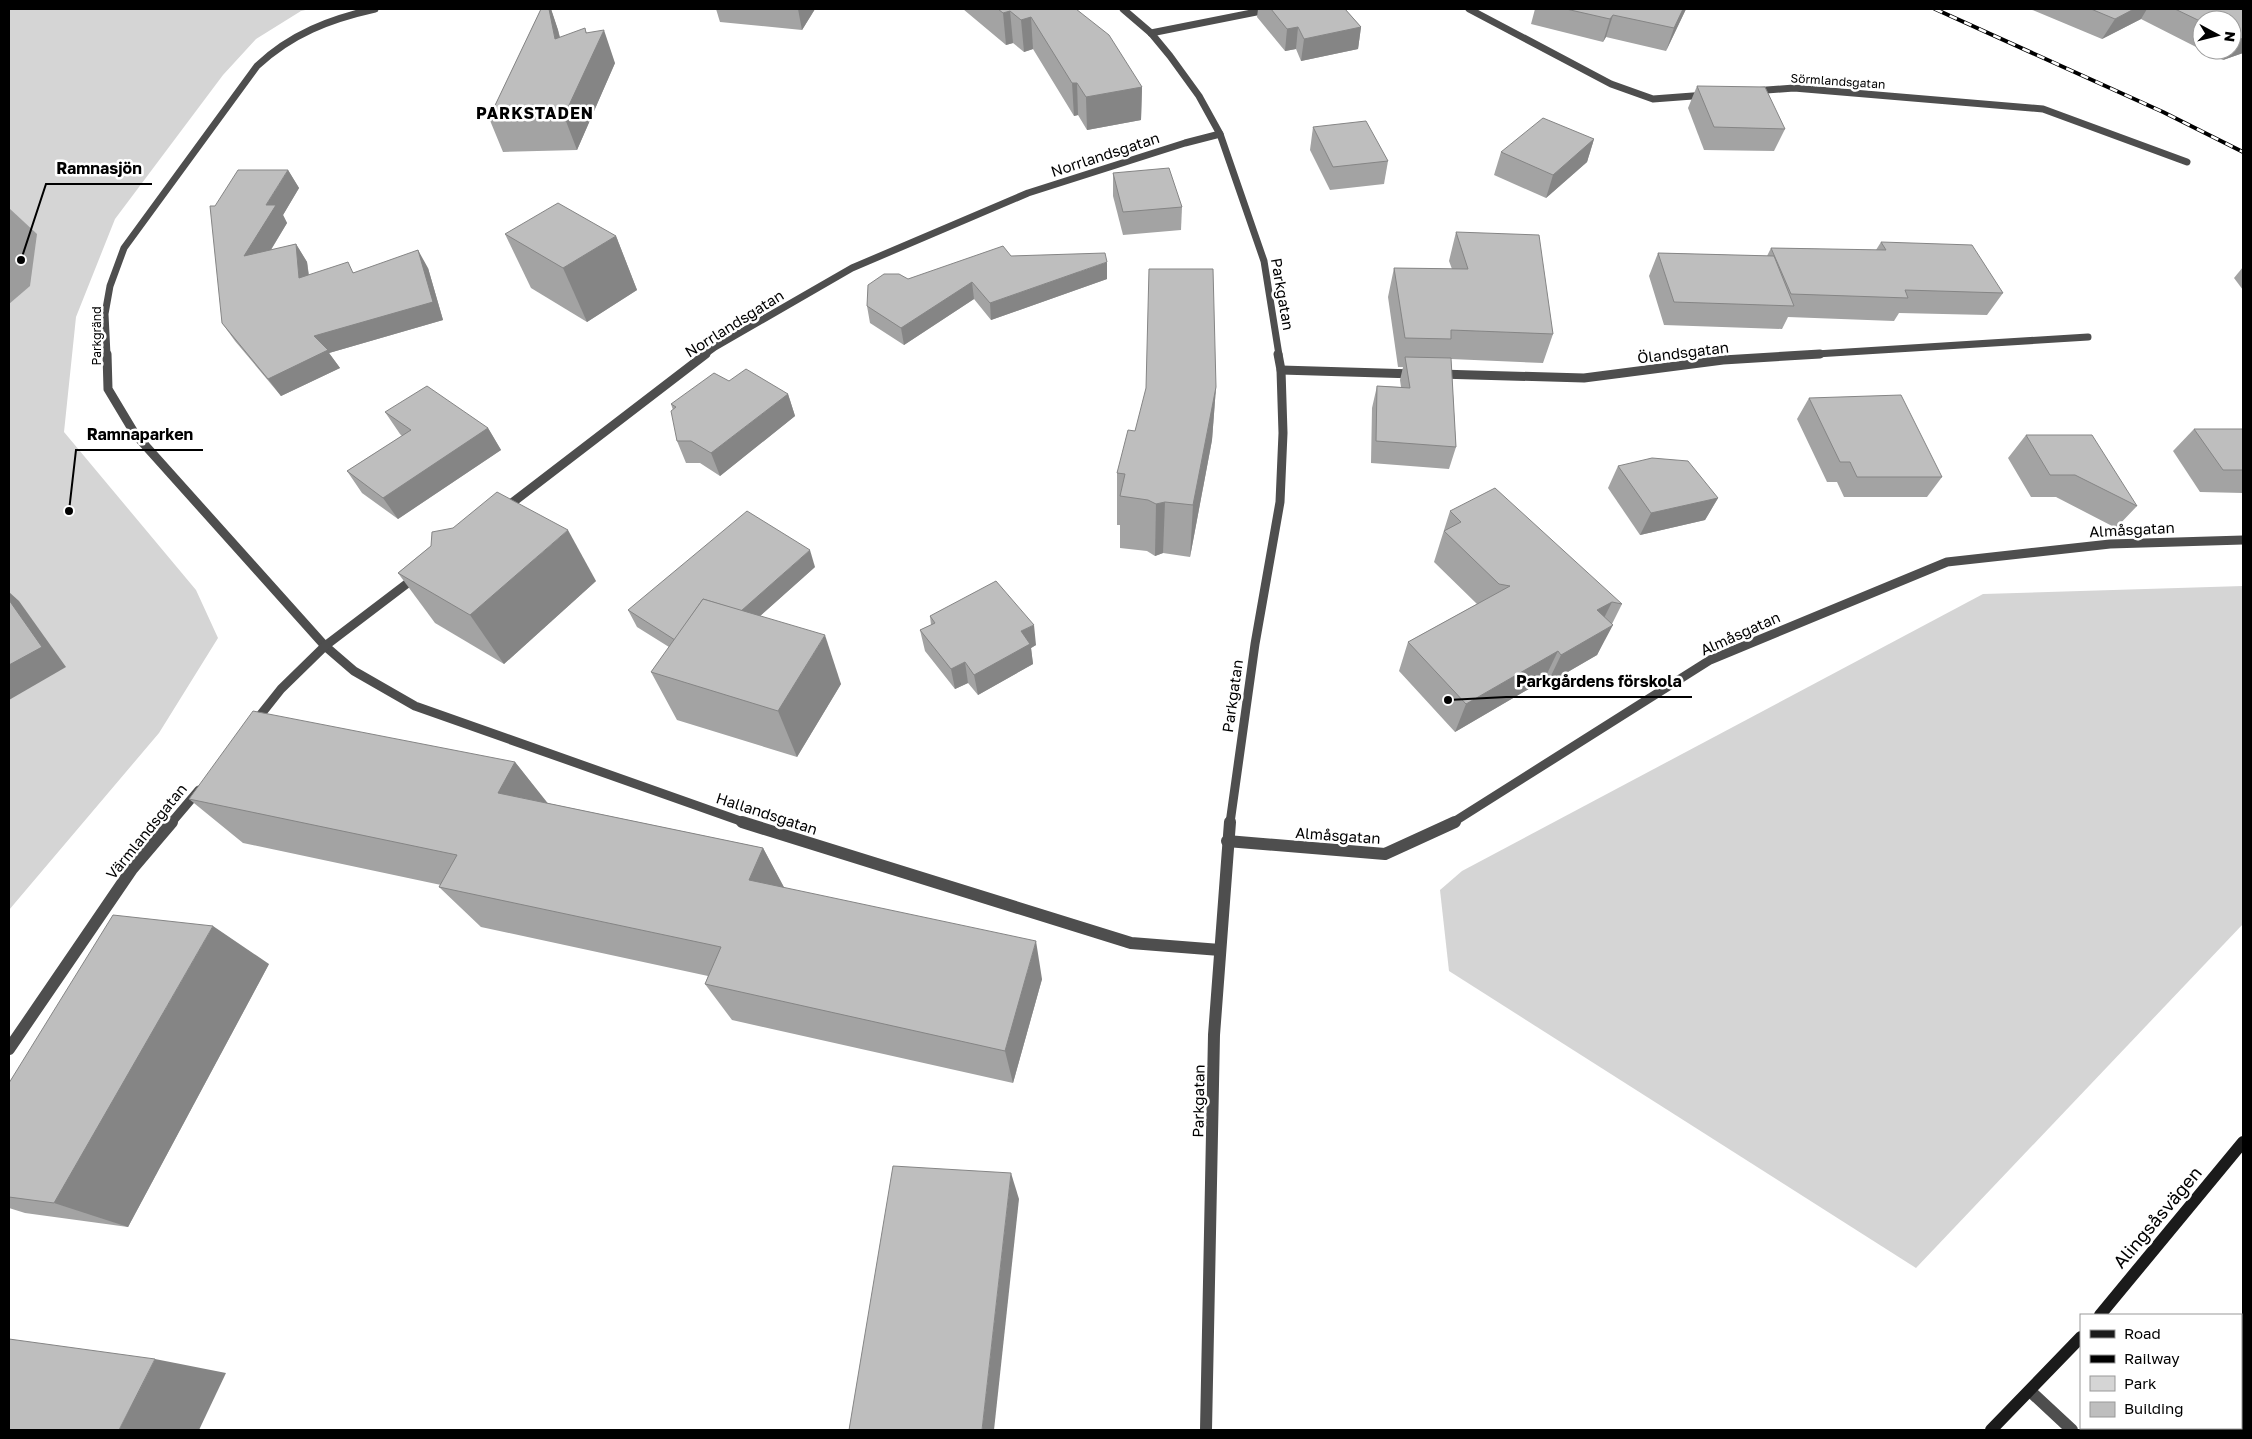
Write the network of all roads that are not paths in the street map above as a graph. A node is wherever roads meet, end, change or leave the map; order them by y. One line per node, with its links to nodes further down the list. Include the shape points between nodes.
1 (375, 9): 15 (street, Parkgränd, via 327,21 298,33 274,49 257,66 124,248 110,286 105,314 108,389 135,434)
2 (1124, 9): 5 (street, Parkgatan)
3 (1272, 9): 5 (street)
4 (1469, 9): 7 (street, via 1611,84 1653,99)
5 (1151, 33): 8 (street, Parkgatan, via 1199,96)
6 (1747, 92): 9 (street, Sörmlandsgatan, via 1794,88 2043,109)
7 (1710, 94)
8 (1220, 134): 11 (street, Parkgatan, via 1264,261); 12 (street, Norrlandsgatan, via 1028,194 852,268 715,347)
9 (2187, 162)
10 (2088, 337): 11 (street, Ölandsgatan, via 1723,360 1584,378)
11 (1281, 370): 18 (street, Parkgatan, via 1280,502 1255,644)
12 (496, 515)
13 (2243, 540): 18 (street, Almåsgatan, via 2110,544 1947,562 1710,660 1460,819 1385,854)
14 (426, 569): 15 (street)
15 (324, 646): 16 (street, via 281,689); 19 (street, Hallandsgatan, via 354,671 415,706 758,827 1131,943)
16 (244, 735)
17 (207, 780): 20 (street, Värmlandsgatan, via 132,869)
18 (1227, 841): 19 (street, Parkgatan)
19 (1220, 950): 25 (street, Parkgatan, via 1214,1035)
20 (9, 1049)
21 (2243, 1142): 22 (street, Alingsåsvägen)
22 (2101, 1314)
23 (2080, 1338): 24 (street)
24 (2030, 1391): 26 (street); 27 (street)
25 (1206, 1430)
26 (1991, 1430)
27 (2072, 1430)

